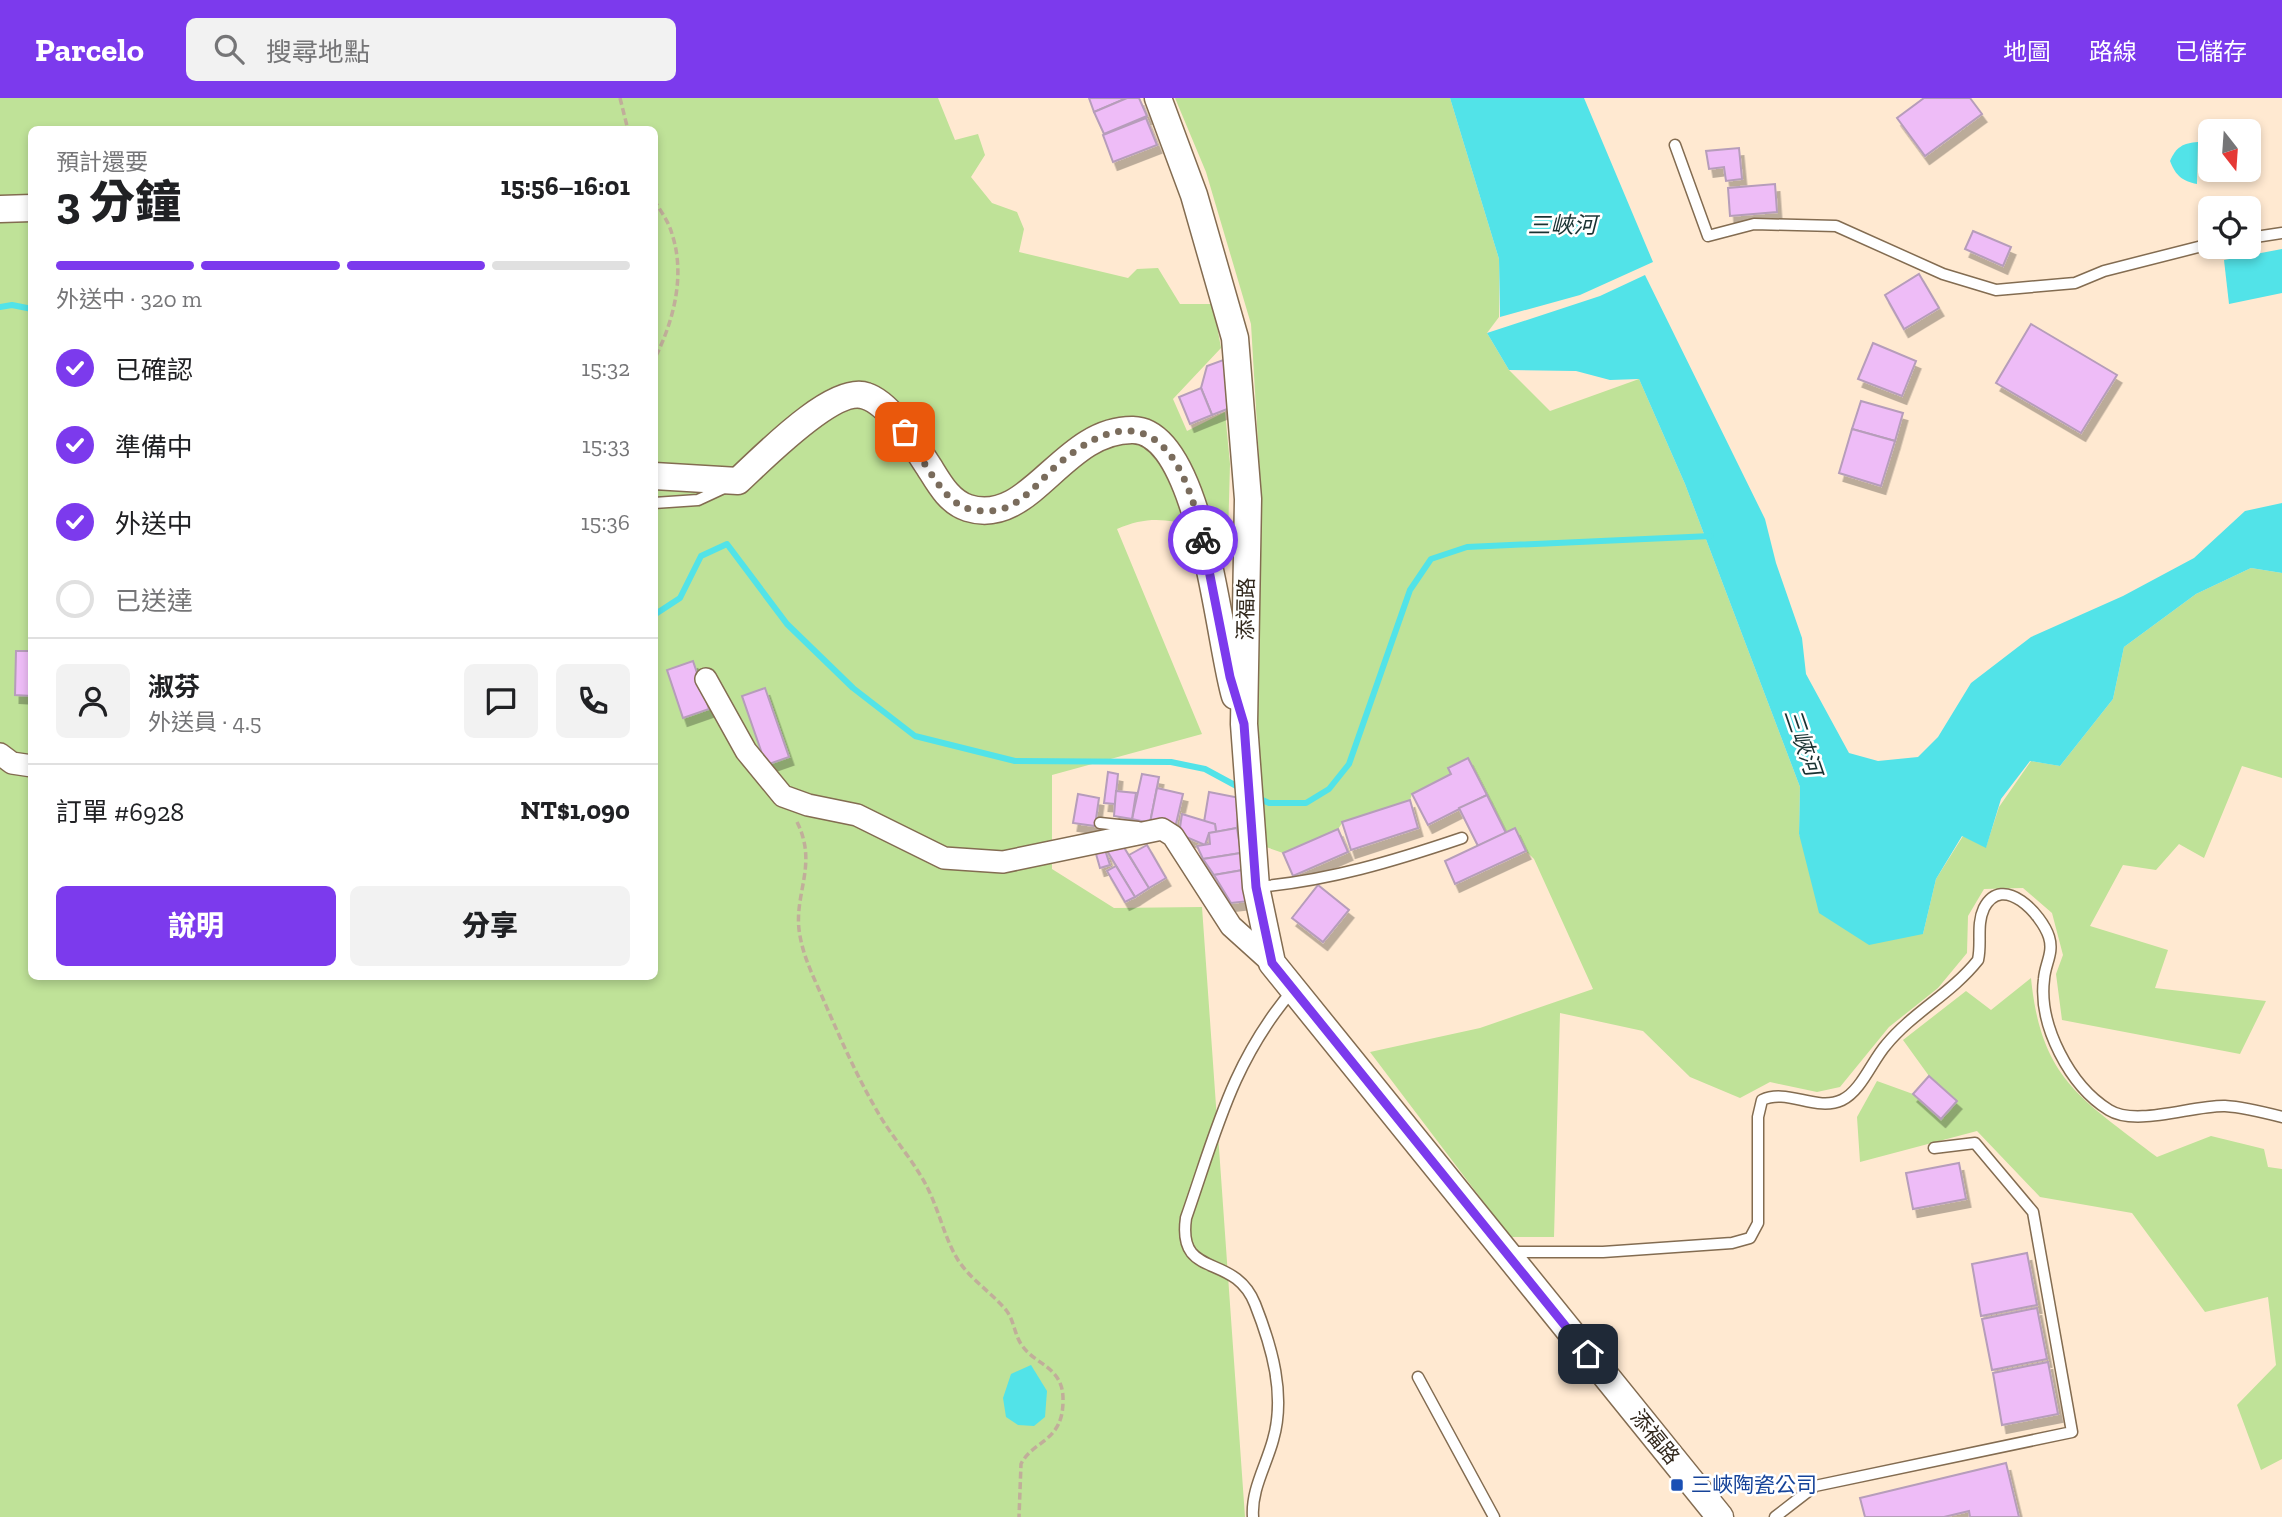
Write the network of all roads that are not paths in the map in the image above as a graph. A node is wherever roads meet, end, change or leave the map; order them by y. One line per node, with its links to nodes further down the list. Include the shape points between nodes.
1 (1158, 98): 12 (street, 添福路, via 1194,194 1235,338 1248,499)
2 (1675, 145): 7 (lane, via 1708,236 1754,224 1836,226 1943,274 1996,289 2075,283)
3 (28, 208): 4 (street)
4 (0, 209)
5 (2282, 233): 6 (lane)
6 (2261, 236)
7 (2198, 247)
8 (658, 476): 9 (street)
9 (738, 481): 10 (lane, via 698,500); 12 (street, via 829,404 855,394 868,396 881,406 957,504 981,510 1006,508 1082,445 1104,434 1140,430 1171,454 1183,479 1202,533 1230,677)
10 (658, 503)
11 (706, 679): 16 (street, via 747,751 783,796 857,815 944,858 977,862 1026,858)
12 (1244, 724): 18 (street, 添福路)
13 (0, 754): 14 (street, via 12,763)
14 (28, 765)
15 (1100, 823): 16 (lane)
16 (1162, 829): 19 (street, via 1174,836 1231,926)
17 (1462, 838): 18 (lane, via 1375,867)
18 (1256, 887): 19 (street, 添福路)
19 (1272, 963): 20 (street, 添福路)
20 (1292, 990): 23 (street, 添福路); 25 (lane, via 1270,1017 1228,1091 1186,1218 1184,1238 1191,1254 1228,1272 1252,1295 1275,1369 1279,1402 1273,1439 1252,1504)
21 (2282, 1117): 23 (lane, via 2226,1106 2119,1115 2092,1098 2060,1055 2043,1001 2052,950 2049,938 2024,902 2005,895 1985,907 1978,960 1887,1043 1852,1093 1827,1104 1776,1097 1762,1100 1758,1223 1750,1238 1603,1252)
22 (1934, 1148): 28 (lane, via 1975,1143 2033,1212 2072,1432 1815,1486)
23 (1505, 1252): 27 (street, 添福路)
24 (1418, 1377): 26 (lane)
25 (1253, 1517)
26 (1494, 1517)
27 (1720, 1517)
28 (1775, 1517)

